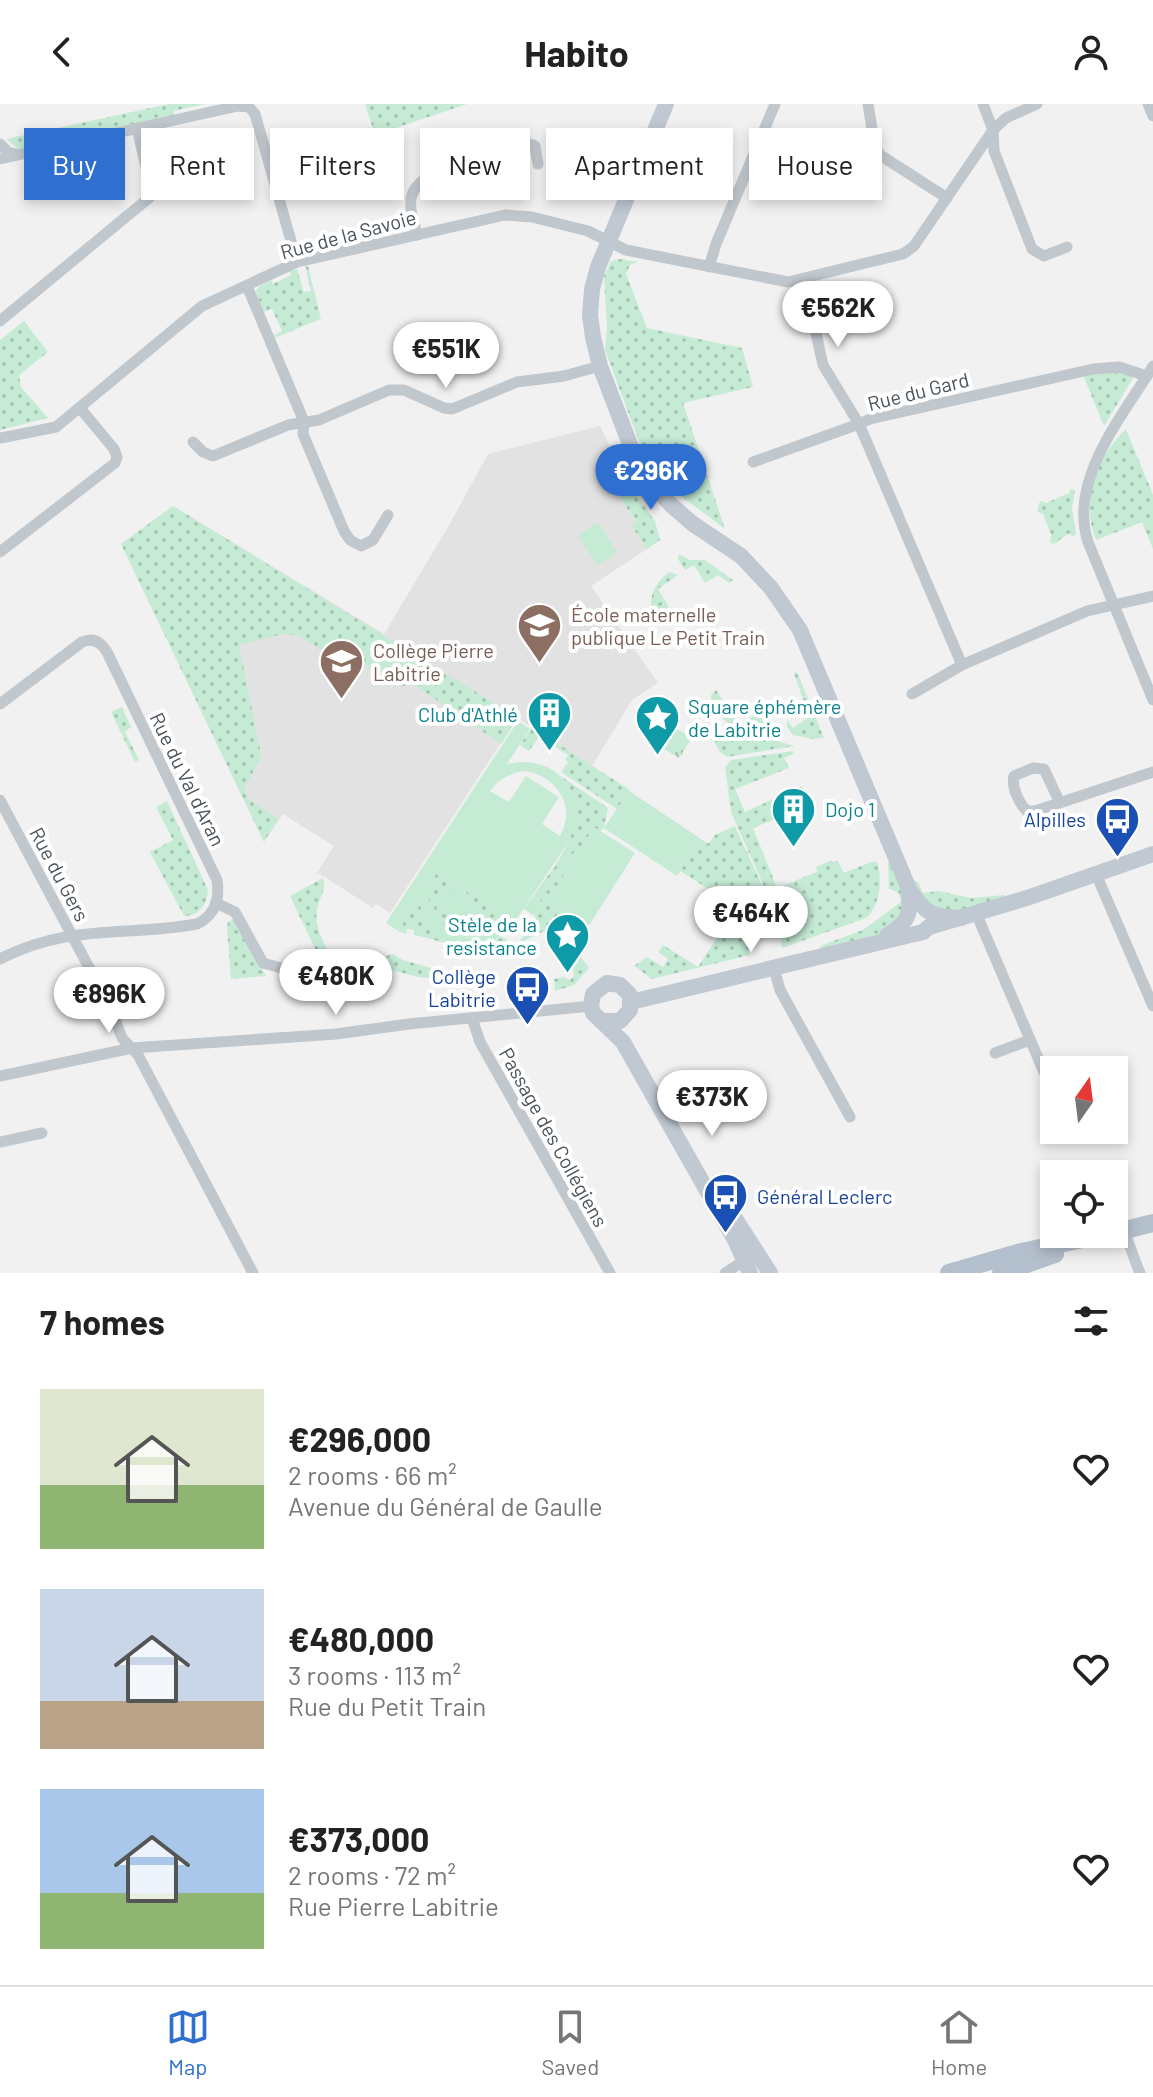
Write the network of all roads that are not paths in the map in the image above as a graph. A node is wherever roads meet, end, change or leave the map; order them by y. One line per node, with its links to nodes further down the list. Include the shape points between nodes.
1 (666, 104): 16 (street)
2 (775, 104): 19 (street)
3 (868, 104): 14 (street, via 880,155)
4 (983, 104): 9 (street)
5 (1037, 104): 9 (street)
6 (1148, 104): 7 (street)
7 (1153, 116)
8 (137, 128): 11 (street); 18 (street, via 238,106 251,108); 22 (street, via 150,197)
9 (993, 130): 14 (street, Rue de la Savoie); 17 (street, via 994,151 1032,249 1044,256)
10 (0, 144): 11 (street)
11 (21, 154): 12 (street)
12 (0, 159)
13 (538, 164): 15 (street, via 535,146 526,142 469,154 436,170 412,196)
14 (947, 198): 20 (street, Rue de la Savoie, via 903,254)
15 (417, 235): 16 (street, Rue de la Savoie, via 519,214); 18 (street, Rue de la Savoie)
16 (608, 241): 19 (street, Rue de la Savoie, via 626,250); 23 (street, via 592,289 590,316)
17 (1067, 247)
18 (297, 262): 21 (street, Rue de la Savoie)
19 (709, 267): 20 (street, Rue de la Savoie, via 788,282)
20 (804, 279): 27 (street, via 823,365)
21 (247, 286): 25 (street, Rue de la Savoie, via 202,306); 26 (street)
22 (0, 321)
23 (600, 366): 26 (street, via 523,380 452,409 408,391 389,390); 46 (street, via 646,476 693,524 741,556 800,630)
24 (1151, 371): 27 (street, Rue du Gard, via 1093,369); 34 (street, via 1091,468 1085,496 1086,538)
25 (80, 408): 28 (street, Rue de la Savoie, via 56,427); 32 (street, via 114,449 116,461)
26 (304, 422): 29 (street, via 213,456); 31 (street, via 303,434 350,540 361,546 373,540)
27 (859, 424): 30 (street); 35 (street, Rue du Gard)
28 (0, 438)
29 (193, 442)
30 (753, 462)
31 (388, 515)
32 (0, 552)
33 (1153, 596): 34 (street)
34 (1113, 604): 35 (street); 37 (street)
35 (962, 665): 36 (street)
36 (912, 694)
37 (1153, 700)
38 (0, 704): 44 (street, Rue du Val d'Aran, via 82,642 102,645 217,880)
39 (1153, 772): 41 (street)
40 (0, 800): 47 (street, Rue du Gers)
41 (1060, 803): 41 (street, via 1027,811 1013,786 1014,776 1044,769)
42 (1153, 854): 43 (street)
43 (1096, 874): 45 (street); 52 (street)
44 (216, 903): 47 (street, via 209,916 193,925); 50 (street, via 235,912 263,963)
45 (969, 916): 46 (street); 56 (street)
46 (919, 919): 49 (street, via 879,941)
47 (72, 934): 48 (street); 57 (street, Rue du Gers, via 122,1038)
48 (0, 959)
49 (774, 968): 53 (street); 61 (street, via 780,990)
50 (285, 969)
51 (591, 1006): 53 (street, via 593,994 614,982 626,989); 54 (street); 55 (street)
52 (1153, 1006)
53 (628, 1009): 55 (street, via 620,1021); 69 (street, via 632,1037 731,1213)
54 (472, 1018): 57 (street); 71 (street, Passage des Collégiens, via 480,1042)
55 (605, 1021): 69 (street, via 623,1042)
56 (1030, 1040): 58 (street); 59 (street)
57 (132, 1048): 60 (street); 70 (street, Rue du Gers)
58 (995, 1053)
59 (1040, 1063)
60 (0, 1076)
61 (850, 1117)
62 (42, 1133): 63 (street)
63 (0, 1142)
64 (1153, 1223): 65 (main road)
65 (1128, 1229)
66 (1040, 1248): 74 (main road)
67 (1071, 1248): 75 (main road)
68 (1125, 1248): 76 (street)
69 (751, 1262): 72 (street); 73 (street)
70 (253, 1273)
71 (610, 1273)
72 (725, 1273)
73 (770, 1273)
74 (949, 1273)
75 (1001, 1273)
76 (1140, 1273)

